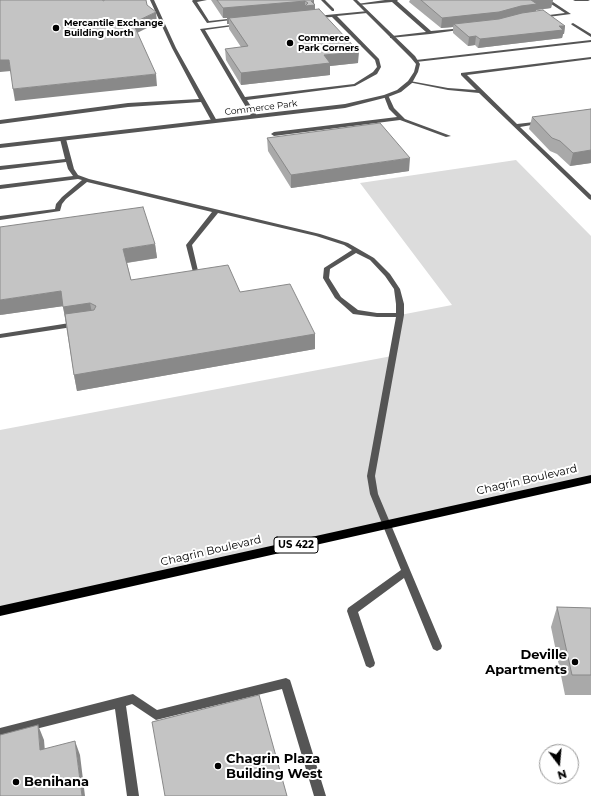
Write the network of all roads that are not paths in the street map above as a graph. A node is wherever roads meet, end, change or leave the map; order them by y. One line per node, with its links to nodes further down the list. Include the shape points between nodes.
1 (152, 0): 31 (street)
2 (205, 0): 17 (street, via 194,1 208,22)
3 (323, 0): 14 (street)
4 (367, 0): 10 (street)
5 (393, 0): 6 (street); 10 (street); 21 (street)
6 (396, 0)
7 (548, 0): 16 (street, via 569,14)
8 (575, 0): 9 (street)
9 (588, 0)
10 (357, 2): 11 (street)
11 (363, 7): 12 (street); 14 (street)
12 (367, 12): 14 (street); 23 (street)
13 (310, 13): 14 (street)
14 (334, 13): 15 (street); 30 (street, via 377,60 380,67 375,73 355,85)
15 (311, 18)
16 (534, 18)
17 (239, 19)
18 (248, 24): 30 (street, via 202,29)
19 (573, 24): 22 (street)
20 (468, 28): 21 (street)
21 (430, 33): 23 (street)
22 (591, 36)
23 (392, 37): 26 (street)
24 (591, 41): 26 (street)
25 (591, 58): 28 (street, via 463,74)
26 (416, 60): 27 (street, via 416,72)
27 (410, 82): 28 (street); 29 (street, Commerce Park, via 399,91)
28 (480, 92): 37 (street)
29 (386, 96): 32 (street, Commerce Park, via 345,106); 33 (street)
30 (243, 99): 32 (street)
31 (202, 100): 34 (street); 36 (street, via 128,104)
32 (254, 116): 34 (street, Commerce Park)
33 (400, 118): 38 (street); 39 (street)
34 (214, 121): 40 (street, Commerce Park)
35 (547, 121): 37 (street)
36 (0, 122)
37 (515, 126): 46 (street)
38 (274, 134)
39 (448, 136)
40 (63, 139): 41 (street, Commerce Park); 42 (street)
41 (0, 146)
42 (68, 160): 43 (street); 44 (street, via 71,168)
43 (0, 168)
44 (82, 178): 45 (street); 47 (street); 48 (street, via 59,204 58,210)
45 (0, 187)
46 (591, 198)
47 (216, 211): 49 (street, via 318,235); 50 (street, via 189,245)
48 (0, 218)
49 (356, 250): 51 (street, via 372,258 388,275 397,289); 51 (street, via 327,268 326,278 338,298 356,312)
50 (196, 276)
51 (400, 315): 55 (street, via 371,476 374,494)
52 (85, 323): 53 (street)
53 (0, 336)
54 (591, 479): 55 (main road, Chagrin Boulevard / US 422)
55 (388, 524): 56 (street); 57 (main road, Chagrin Boulevard / US 422)
56 (405, 572): 58 (street); 59 (street, via 352,611)
57 (0, 611)
58 (437, 646)
59 (370, 663)
60 (120, 703): 61 (street); 62 (street); 63 (street, via 133,699 156,716 286,682)
61 (0, 733)
62 (133, 796)
63 (320, 796)

